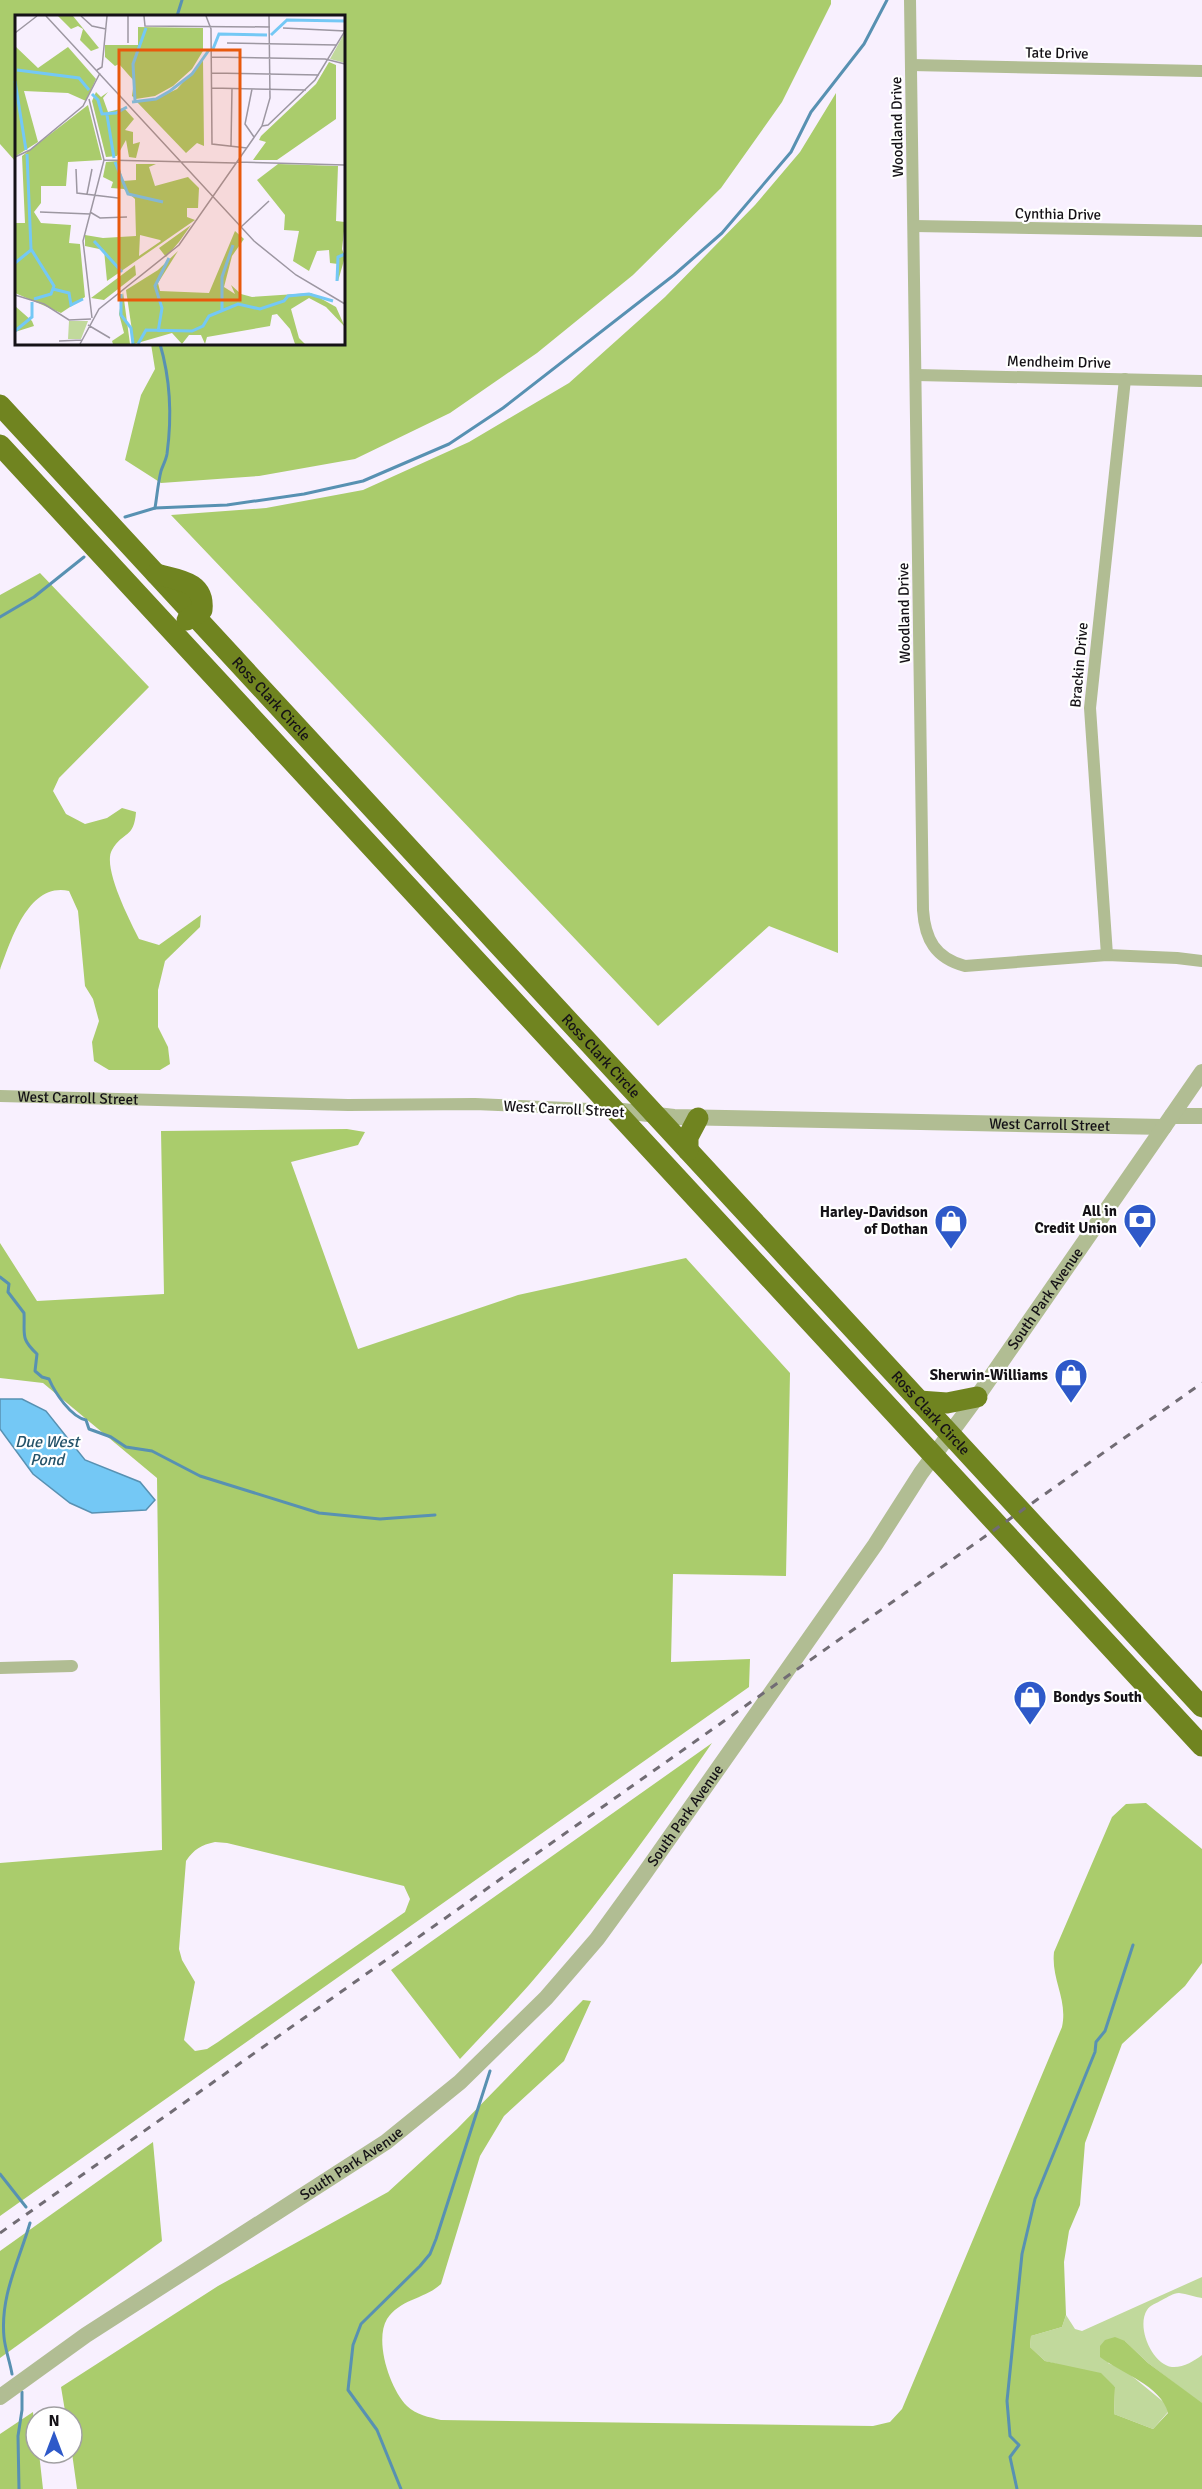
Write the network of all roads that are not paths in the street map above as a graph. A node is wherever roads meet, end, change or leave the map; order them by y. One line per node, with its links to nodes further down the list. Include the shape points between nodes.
1 (910, 0): 2 (street, Woodland Drive)
2 (911, 65): 3 (street, Tate Drive); 4 (street, Woodland Drive)
3 (1202, 71)
4 (914, 226): 5 (street, Cynthia Drive); 6 (street, Woodland Drive)
5 (1202, 231)
6 (916, 375): 7 (street, Mendheim Drive); 15 (street, Woodland Drive, via 926,932 936,951 965,966)
7 (1125, 379): 8 (street, Mendheim Drive); 15 (street, Brackin Drive, via 1090,708)
8 (1202, 381)
9 (0, 405): 11 (highway, Ross Clark Circle)
10 (0, 445): 12 (highway, Ross Clark Circle)
11 (196, 616): 12 (highway, via 185,621); 13 (highway, Ross Clark Circle)
12 (159, 618): 14 (highway, Ross Clark Circle)
13 (326, 758): 14 (highway); 20 (highway, Ross Clark Circle)
14 (306, 777): 19 (highway, Ross Clark Circle)
15 (1107, 955): 16 (street, Woodland Drive)
16 (1202, 961)
17 (1202, 1072): 23 (street, South Park Avenue)
18 (0, 1096): 19 (street, West Carroll Street)
19 (614, 1110): 20 (street, West Carroll Street); 26 (highway, Ross Clark Circle)
20 (657, 1115): 22 (street, West Carroll Street); 24 (highway, Ross Clark Circle)
21 (1202, 1116): 23 (street, West Carroll Street)
22 (698, 1118): 23 (street, West Carroll Street); 24 (highway, via 688,1137)
23 (1168, 1121): 29 (street, South Park Avenue)
24 (688, 1150): 25 (highway, Ross Clark Circle)
25 (748, 1214): 26 (highway); 27 (highway, Ross Clark Circle)
26 (728, 1233): 28 (highway, Ross Clark Circle)
27 (863, 1339): 28 (highway); 30 (highway, Ross Clark Circle)
28 (843, 1358): 32 (highway, Ross Clark Circle)
29 (977, 1397): 30 (highway, via 947,1403); 31 (street, South Park Avenue)
30 (920, 1401): 31 (highway, Ross Clark Circle)
31 (950, 1434): 32 (street, South Park Avenue); 35 (highway, Ross Clark Circle)
32 (933, 1456): 36 (highway, Ross Clark Circle); 37 (street, South Park Avenue, via 622,1906 570,1971 512,2033 460,2082 386,2142 78,2340)
33 (72, 1666): 34 (street)
34 (0, 1668)
35 (1202, 1707)
36 (1202, 1746)
37 (0, 2397)

